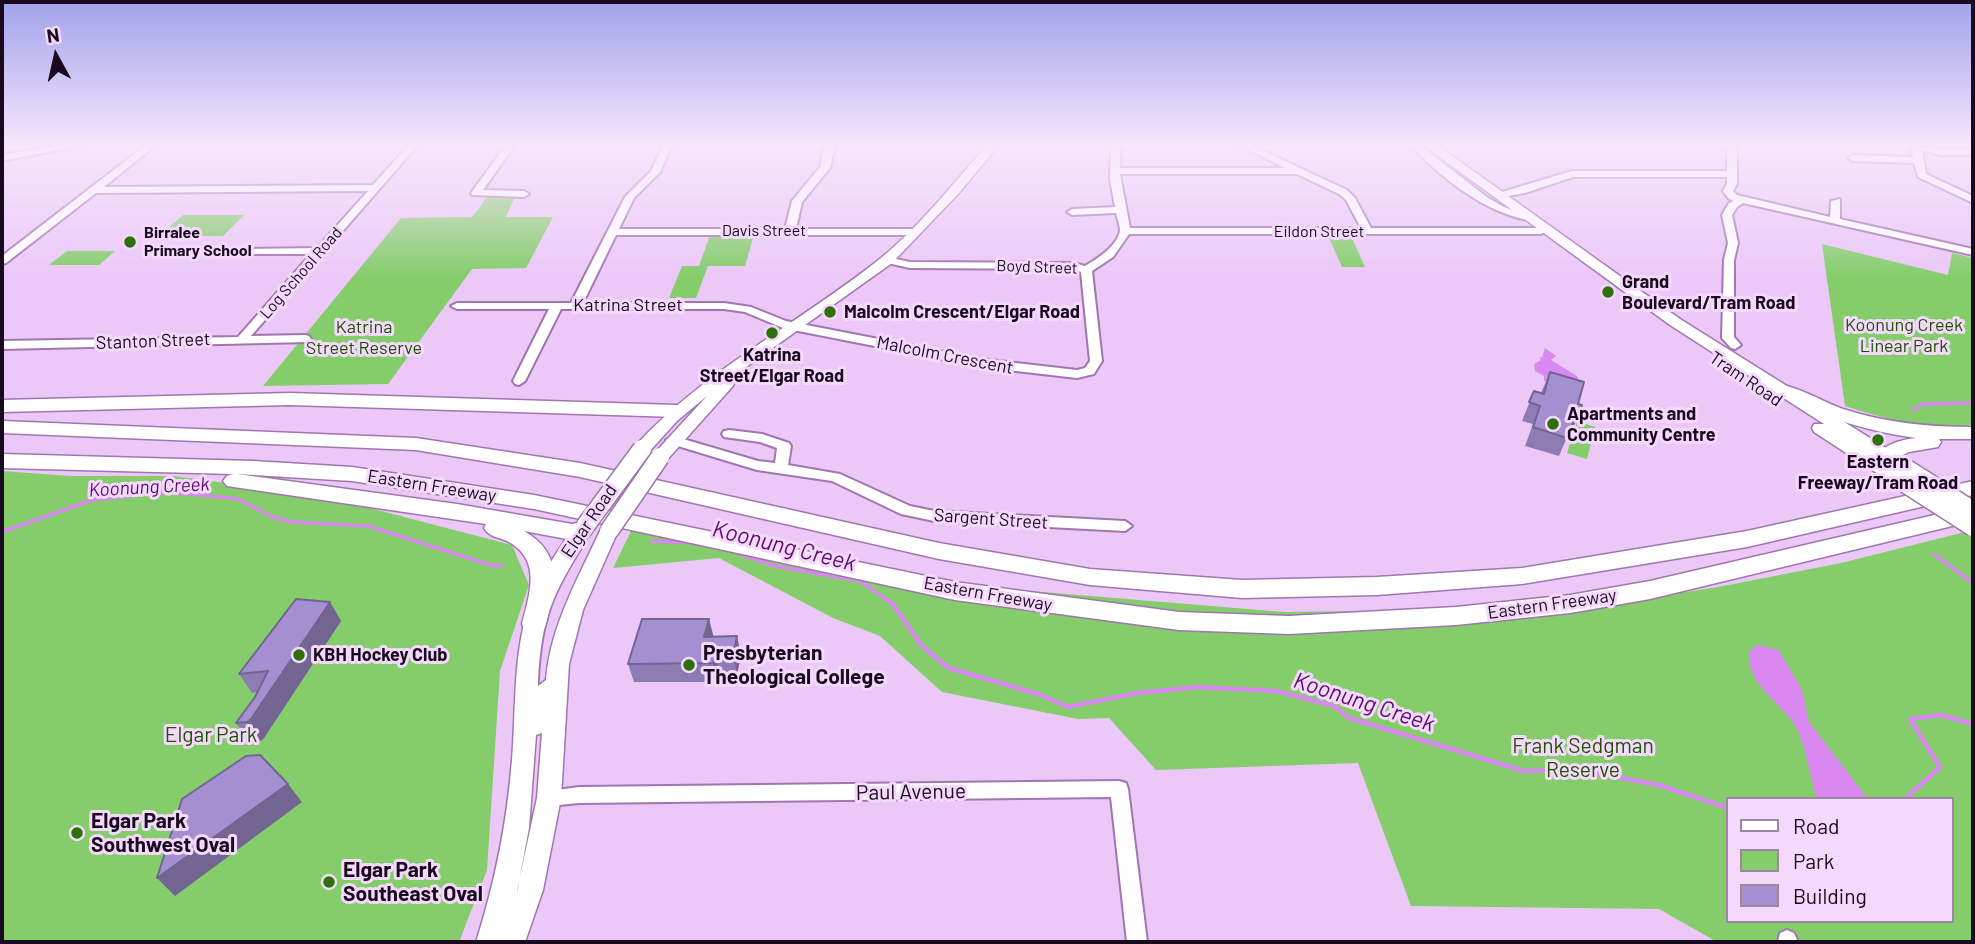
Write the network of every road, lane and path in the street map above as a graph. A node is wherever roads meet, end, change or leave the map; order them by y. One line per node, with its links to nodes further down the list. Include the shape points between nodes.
1 (227, 189): 14 (street)
2 (375, 189): 31 (street, Log School Road)
3 (479, 189): 15 (street, via 476,193)
4 (638, 189): 27 (street)
5 (807, 189): 25 (street, via 797,201)
6 (952, 189): 28 (main road, Elgar Road)
7 (1118, 189): 20 (street)
8 (1332, 189): 29 (street, via 1350,198)
9 (1470, 189): 22 (street, via 1504,212)
10 (1489, 189): 16 (main road, Tram Road)
11 (1528, 189): 16 (street, via 1515,196)
12 (1729, 189): 18 (street)
13 (1950, 189): 17 (street)
14 (94, 190): 34 (street)
15 (524, 194)
16 (1499, 196): 22 (main road, Tram Road)
17 (1973, 200)
18 (1742, 201): 23 (street); 43 (street, via 1727,215 1733,243)
19 (1836, 201): 23 (street)
20 (1121, 210): 21 (street); 26 (street)
21 (1072, 212)
22 (1528, 217): 24 (main road, Tram Road)
23 (1835, 220): 32 (street)
24 (1542, 229): 29 (street, Eildon Street); 36 (main road, Tram Road)
25 (790, 230): 27 (street, Davis Street); 28 (street, Davis Street)
26 (1125, 231): 29 (street, Eildon Street); 35 (street, Boyd Street, via 1105,259)
27 (614, 232): 37 (street)
28 (913, 232): 33 (main road, Elgar Road)
29 (1368, 232)
30 (247, 251): 31 (street)
31 (320, 251): 41 (street, Log School Road)
32 (1973, 252)
33 (887, 260): 35 (street, Boyd Street, via 910,265 1074,266); 40 (main road, Elgar Road)
34 (2, 261)
35 (1086, 270): 40 (street, Malcolm Crescent, via 1096,361 1094,368 1077,374 1009,368)
36 (1598, 273): 47 (main road, Tram Road); 54 (main road, Tram Road, via 1742,377)
37 (576, 304): 38 (street, Katrina Street); 40 (street, Katrina Street, via 724,306)
38 (557, 305): 39 (street, Katrina Street); 46 (street)
39 (457, 306)
40 (795, 326): 45 (main road, Elgar Road)
41 (243, 338): 42 (street, Stanton Street); 44 (street, Stanton Street)
42 (304, 339)
43 (1726, 339)
44 (2, 345)
45 (763, 348): 49 (main road, Elgar Road); 49 (main road, Elgar Road)
46 (519, 381)
47 (1787, 392): 52 (highway, via 1839,416 1882,428); 54 (main road, Tram Road)
48 (2, 406): 49 (highway, via 290,399 559,408 649,417)
49 (672, 425): 55 (street, Sargent Street, via 725,457); 62 (main road, Elgar Road, bridge, via 642,449); 62 (main road, Elgar Road, bridge, via 660,457 625,506)
50 (2, 426): 57 (highway, Eastern Freeway, via 416,444 592,473 939,551 1090,577 1242,589 1522,576 1747,539)
51 (729, 434): 55 (street, via 784,446)
52 (1973, 434): 54 (highway, via 1905,446)
53 (2, 461): 59 (highway, Eastern Freeway, via 352,474 534,502 955,591 1179,621 1289,625 1570,604 1650,590)
54 (1894, 466): 59 (main road, Tram Road, bridge); 61 (main road, Tram Road, bridge)
55 (781, 469): 60 (street, Sargent Street, via 835,477 906,510 934,516)
56 (2, 473): 58 (highway, via 242,481)
57 (1973, 488)
58 (428, 508): 62 (highway, via 572,531); 63 (highway, via 530,543 544,578)
59 (1973, 512)
60 (1125, 526)
61 (1973, 527)
62 (593, 528): 63 (main road, Elgar Road, via 552,580); 64 (main road, Elgar Road)
63 (534, 624): 65 (main road, Elgar Road, via 526,681)
64 (555, 685): 65 (main road, Elgar Road, via 541,695 536,728); 66 (main road, Elgar Road)
65 (524, 755): 67 (main road, Elgar Road)
66 (559, 797): 67 (main road); 69 (main road, Elgar Road); 70 (street, Paul Avenue, via 1119,789)
67 (518, 803): 68 (main road, Elgar Road, via 500,911)
68 (489, 942)
69 (512, 942)
70 (1137, 942)

